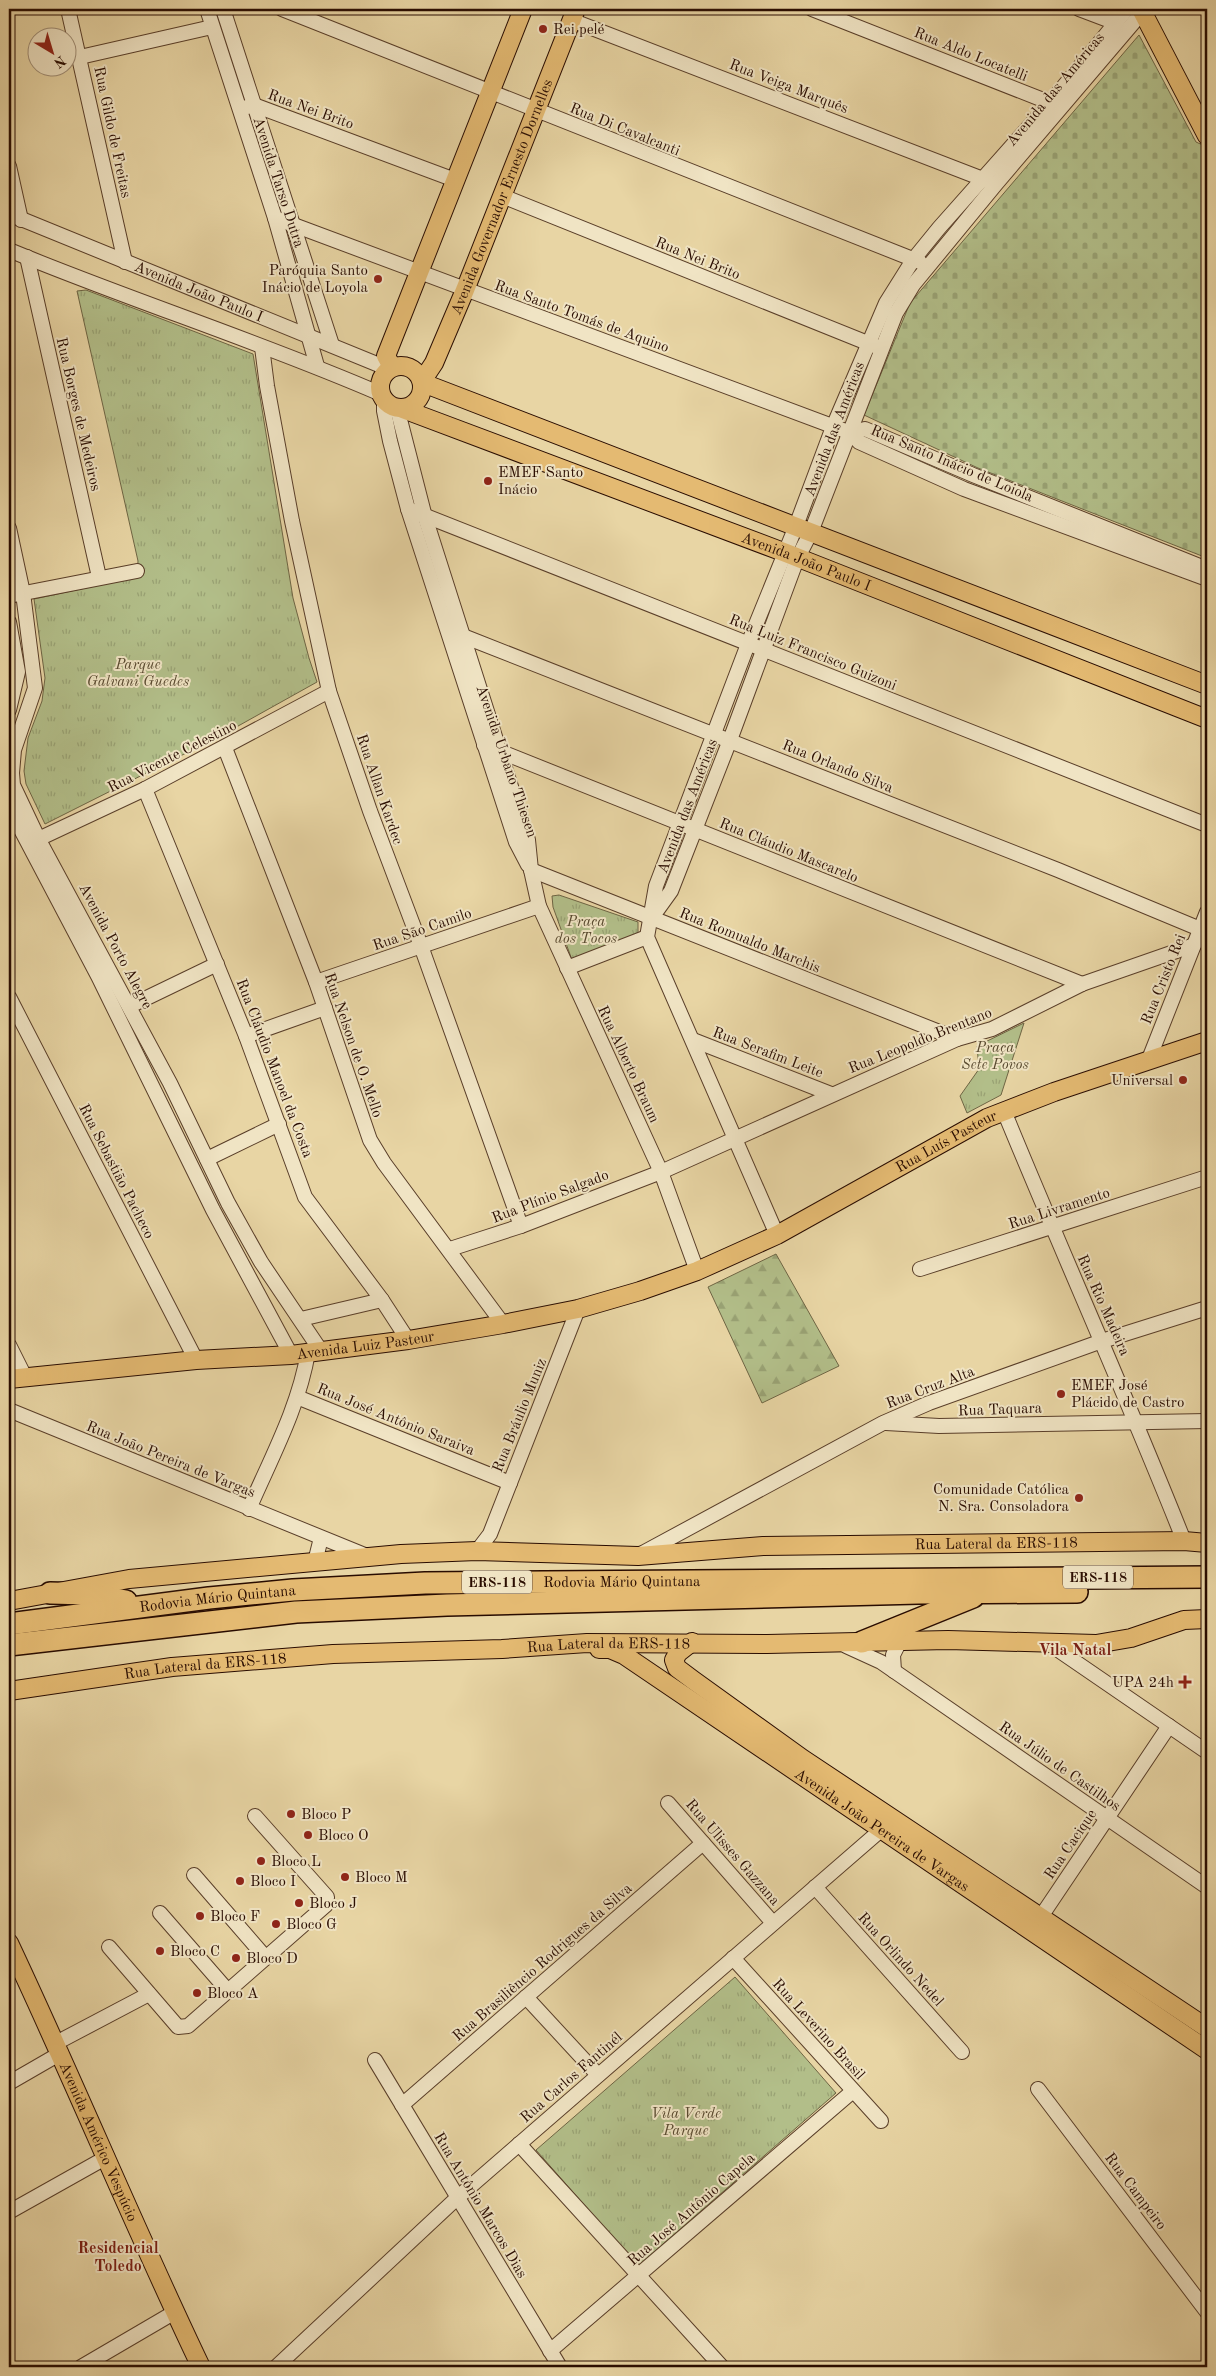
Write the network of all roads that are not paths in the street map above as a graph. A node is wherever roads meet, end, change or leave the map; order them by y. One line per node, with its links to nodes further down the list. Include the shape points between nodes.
1 (68, 9): 12 (street, Rua Gildo de Freitas)
2 (207, 9): 11 (street, Avenida Tarso Dutra)
3 (222, 9): 14 (street, Avenida Tarso Dutra)
4 (282, 9): 13 (street, Rua Di Cavalcanti)
5 (523, 9): 13 (main road)
6 (812, 9): 15 (street, Rua Aldo Locatelli)
7 (1079, 9): 10 (street)
8 (1142, 9): 10 (street, Avenida das Américas); 15 (street, Avenida das Américas); 18 (main road); 19 (main road)
9 (574, 14): 17 (main road, Avenida Governador Ernesto Dornelles); 21 (street, Rua Veiga Marquês)
10 (1116, 23): 15 (street, Avenida das Américas)
11 (212, 27): 12 (street); 16 (street, Avenida Tarso Dutra)
12 (80, 57): 31 (street, Rua Gildo de Freitas)
13 (490, 90): 17 (street, Rua Di Cavalcanti); 22 (main road)
14 (254, 105): 16 (street, Rua Nei Brito); 22 (street, Rua Nei Brito); 27 (street, Avenida Tarso Dutra)
15 (1056, 105): 21 (street, Avenida das Américas); 23 (street, Avenida das Américas)
16 (239, 109): 26 (street, Avenida Tarso Dutra)
17 (536, 111): 24 (main road, Avenida Governador Ernesto Dornelles); 30 (street, Rua Di Cavalcanti)
18 (1207, 111)
19 (1207, 136)
20 (9, 166): 25 (street)
21 (982, 178): 23 (street, Rua Veiga Marquês); 30 (street, Avenida das Américas)
22 (455, 180): 33 (main road)
23 (996, 184): 32 (street, Avenida das Américas)
24 (502, 196): 34 (main road, Avenida Governador Ernesto Dornelles); 36 (street, Rua Nei Brito)
25 (15, 217): 31 (street, Avenida João Paulo I)
26 (275, 218): 27 (street, Rua Santo Tomás de Aquino); 35 (street, Avenida Tarso Dutra)
27 (291, 223): 33 (street, Rua Santo Tomás de Aquino); 37 (street, Avenida Tarso Dutra)
28 (9, 250): 29 (street, Avenida João Paulo I)
29 (27, 258): 38 (street, Avenida João Paulo I); 53 (street, Rua Borges de Medeiros)
30 (913, 260): 32 (street, Rua Di Cavalcanti); 36 (street, Avenida das Américas, via 886,302)
31 (125, 262): 35 (street, Avenida João Paulo I)
32 (929, 265): 39 (street, Avenida das Américas, via 896,313)
33 (420, 271): 34 (street, Rua Santo Tomás de Aquino); 41 (main road, via 386,356)
34 (465, 290): 42 (main road, Avenida Governador Ernesto Dornelles, via 434,363); 44 (street, Rua Santo Tomás de Aquino)
35 (307, 335): 37 (street, Avenida João Paulo I); 40 (street, Avenida Tarso Dutra)
36 (867, 344): 39 (street, Rua Nei Brito); 44 (street, Avenida das Américas)
37 (332, 345): 41 (street, Avenida João Paulo I)
38 (262, 348): 40 (street, Avenida João Paulo I); 61 (street, Rua Allan Kardec, via 292,521)
39 (883, 348): 45 (street, Avenida das Américas)
40 (317, 366): 43 (street, Avenida João Paulo I)
41 (391, 368): 42 (main road, via 410,367 420,375); 43 (main road, via 382,378)
42 (422, 382): 43 (main road, via 418,400); 49 (main road, Avenida João Paulo I)
43 (391, 402): 46 (street, Avenida Urbano Thiesen, via 390,441); 47 (street, Avenida Urbano Thiesen); 50 (main road, Avenida João Paulo I)
44 (833, 426): 45 (street, Rua Santo Tomás de Aquino); 49 (street, Avenida das Américas)
45 (851, 433): 49 (street, Avenida das Américas); 51 (street, Rua Santo Inácio de Loiola, via 865,429); 54 (street, Rua Santo Inácio de Loiola, via 859,442 964,489)
46 (408, 509): 47 (street, Rua Luiz Francisco Guizoni); 66 (street, Avenida Urbano Thiesen)
47 (425, 516): 57 (street, Avenida Urbano Thiesen); 58 (street, Rua Luiz Francisco Guizoni)
48 (9, 528): 55 (street, Avenida Porto Alegre)
49 (804, 529): 50 (street, Avenida das Américas); 60 (main road, Avenida João Paulo I)
50 (791, 556): 58 (street, Avenida das Américas); 59 (street, Avenida das Américas); 63 (main road, Avenida João Paulo I)
51 (1207, 569)
52 (137, 571): 53 (street)
53 (99, 577): 55 (street)
54 (1207, 579)
55 (16, 594): 69 (street, Avenida Porto Alegre, via 35,688 14,750)
56 (9, 622): 62 (street, via 18,672)
57 (463, 636): 64 (street, Rua Orlando Silva); 68 (street, Avenida Urbano Thiesen)
58 (748, 644): 59 (street, Rua Luiz Francisco Guizoni); 64 (street, Avenida das Américas)
59 (762, 649): 65 (street, Avenida das Américas); 73 (street, Rua Luiz Francisco Guizoni)
60 (1207, 685)
61 (329, 690): 67 (street, Rua Vicente Celestino); 83 (street, Rua Allan Kardec, via 370,811)
62 (9, 710)
63 (1207, 719)
64 (714, 734): 65 (street, Rua Orlando Silva); 72 (street, Avenida das Américas)
65 (730, 740): 74 (street, Avenida das Américas); 80 (street, Rua Orlando Silva)
66 (484, 745): 68 (street, Rua Cláudio Mascarelo); 76 (street, Avenida Urbano Thiesen, via 516,842)
67 (225, 748): 70 (street, Rua Vicente Celestino); 88 (street, Rua Nelson de O. Mello)
68 (499, 752): 72 (street, Rua Cláudio Mascarelo); 76 (street, Avenida Urbano Thiesen, via 528,840)
69 (10, 773): 75 (street, Avenida Porto Alegre)
70 (145, 790): 75 (street, Rua Vicente Celestino); 84 (street, Rua Cláudio Manoel da Costa)
71 (9, 807): 75 (street, Avenida Porto Alegre)
72 (680, 824): 74 (street, Rua Cláudio Mascarelo); 79 (street, Avenida das Américas, via 656,886)
73 (1207, 825)
74 (695, 830): 79 (street, Avenida das Américas, via 671,891); 89 (street, Rua Cláudio Mascarelo)
75 (33, 842): 86 (street, Avenida Porto Alegre); 87 (street, Avenida Porto Alegre)
76 (531, 870): 77 (street, Rua Alberto Braum); 79 (street, Rua Romualdo Marchis)
77 (539, 906): 83 (street, Rua São Camilo); 85 (street, Rua Alberto Braum)
78 (1207, 912): 80 (street, Rua Cristo Rei)
79 (651, 918): 81 (street, Avenida das Américas); 94 (street, Rua Romualdo Marchis)
80 (1200, 929): 82 (street, Rua Cristo Rei)
81 (647, 937): 85 (street); 95 (street)
82 (1194, 945): 89 (street, Rua Leopoldo Brentano); 97 (street, Rua Cristo Rei)
83 (422, 946): 88 (street, Rua São Camilo); 109 (street, Rua Allan Kardec)
84 (217, 964): 91 (street); 93 (street, Rua Cláudio Manoel da Costa)
85 (567, 968): 105 (street, Rua Alberto Braum)
86 (111, 970): 87 (street); 91 (street, Avenida Porto Alegre)
87 (98, 976): 99 (street, Avenida Porto Alegre)
88 (316, 982): 92 (street, Rua Nelson de O. Mello)
89 (1082, 984): 94 (street, Rua Leopoldo Brentano, via 992,1029)
90 (9, 997): 124 (street, Rua Sebastião Pacheco)
91 (130, 1006): 98 (street, Avenida Porto Alegre)
92 (325, 1008): 93 (street); 112 (street, Rua Nelson de O. Mello, via 370,1140)
93 (246, 1036): 102 (street, Rua Cláudio Manoel da Costa)
94 (957, 1039): 100 (street, Rua Leopoldo Brentano)
95 (693, 1040): 100 (street, Rua Serafim Leite); 103 (street)
96 (1207, 1041): 97 (main road, Rua Luís Pasteur)
97 (1148, 1059): 101 (main road, Rua Luís Pasteur)
98 (170, 1083): 99 (street); 104 (street, Avenida Porto Alegre)
99 (155, 1093): 108 (street, Avenida Porto Alegre)
100 (831, 1094): 103 (street, Rua Leopoldo Brentano)
101 (1004, 1111): 110 (street, Rua Rio Madeira); 111 (main road, Rua Luís Pasteur)
102 (279, 1124): 104 (street); 115 (street, Rua Cláudio Manoel da Costa, via 305,1197)
103 (736, 1139): 105 (street, Rua Leopoldo Brentano); 111 (street)
104 (207, 1159): 107 (street, Avenida Porto Alegre)
105 (660, 1172): 109 (street, Rua Plínio Salgado); 114 (street, Rua Alberto Braum)
106 (1207, 1177): 110 (street, Rua Livramento)
107 (228, 1203): 108 (street); 118 (street, Avenida Porto Alegre, via 261,1262)
108 (213, 1210): 123 (street, Avenida Porto Alegre)
109 (521, 1226): 112 (street, Rua Plínio Salgado)
110 (1052, 1227): 113 (street, Rua Livramento); 121 (street, Rua Rio Madeira)
111 (778, 1235): 114 (main road, Rua Luís Pasteur)
112 (450, 1249): 119 (street, Rua Nelson de O. Mello)
113 (920, 1269)
114 (697, 1271): 117 (main road, Avenida Luiz Pasteur)
115 (382, 1300): 118 (street); 120 (street, Rua Cláudio Manoel da Costa)
116 (1207, 1308): 121 (street, Rua Cruz Alta)
117 (578, 1309): 119 (main road, Avenida Luiz Pasteur); 133 (street, Rua Bráulio Muniz)
118 (300, 1319): 123 (street, Avenida Porto Alegre)
119 (503, 1324): 120 (main road, Avenida Luiz Pasteur)
120 (408, 1340): 123 (main road, Avenida Luiz Pasteur)
121 (1102, 1341): 127 (street, Rua Cruz Alta); 129 (street, Rua Rio Madeira)
122 (9, 1345): 125 (street)
123 (306, 1353): 124 (main road, Avenida Luiz Pasteur); 126 (street)
124 (196, 1360): 125 (main road, Avenida Luiz Pasteur)
125 (17, 1378)
126 (297, 1397): 133 (street, Rua José Antônio Saraiva); 134 (street)
127 (929, 1403): 131 (street, Rua Cruz Alta); 132 (street)
128 (9, 1410): 134 (street, Rua João Pereira de Vargas)
129 (1137, 1421): 130 (street, Rua Taquara); 132 (street, Rua Taquara); 138 (street, Rua Rio Madeira)
130 (1207, 1421)
131 (883, 1423): 132 (street, Rua Taquara); 135 (street, Rua Cruz Alta)
132 (939, 1426)
133 (510, 1483): 136 (street, Rua Bráulio Muniz)
134 (249, 1509): 137 (street, Rua João Pereira de Vargas)
135 (679, 1532): 142 (street); 144 (street, Rua Cruz Alta)
136 (490, 1534): 140 (street, Rua Bráulio Muniz); 141 (street)
137 (321, 1538): 143 (street, Rua João Pereira de Vargas); 145 (street)
138 (1184, 1541): 139 (main road, Rua Lateral da ERS-118); 142 (main road, Rua Lateral da ERS-118, via 763,1546)
139 (1207, 1543)
140 (477, 1551): 141 (main road, Rua Lateral da ERS-118); 143 (main road, Rua Lateral da ERS-118)
141 (500, 1551): 144 (main road, Rua Lateral da ERS-118)
142 (680, 1553): 144 (main road, Rua Lateral da ERS-118)
143 (367, 1556): 145 (main road, Rua Lateral da ERS-118)
144 (638, 1556)
145 (315, 1562): 148 (main road, Rua Lateral da ERS-118, via 129,1579)
146 (1207, 1577): 151 (highway, Rodovia Mário Quintana / ERS-118, via 425,1584 293,1590)
147 (1207, 1590): 149 (highway, Rodovia Mário Quintana / ERS-118)
148 (50, 1593): 150 (main road, Rua Lateral da ERS-118); 151 (highway, via 88,1594)
149 (982, 1593): 156 (highway); 160 (highway, Rodovia Mário Quintana / ERS-118, via 457,1605 296,1612)
150 (9, 1600)
151 (143, 1605): 153 (highway, Rodovia Mário Quintana / ERS-118)
152 (1207, 1619): 159 (main road, Rua Lateral da ERS-118, via 1184,1620 1131,1638)
153 (9, 1624)
154 (900, 1641): 156 (main road, Rua Lateral da ERS-118); 158 (main road, Rua Lateral da ERS-118); 164 (street, via 893,1655)
155 (692, 1642): 157 (main road, Rua Lateral da ERS-118); 161 (main road, Rua Lateral da ERS-118, via 587,1643); 162 (main road, via 678,1653)
156 (862, 1642): 157 (main road, Rua Lateral da ERS-118)
157 (836, 1643): 164 (street, Rua Júlio de Castilhos, via 866,1654)
158 (1048, 1643): 159 (main road, Rua Lateral da ERS-118); 163 (street)
159 (1096, 1644): 163 (street)
160 (9, 1645)
161 (543, 1647): 165 (main road, Avenida João Pereira de Vargas, via 610,1650 624,1655); 166 (main road, Rua Lateral da ERS-118, via 333,1654 201,1664)
162 (674, 1663): 165 (main road, via 662,1666); 169 (main road, Avenida João Pereira de Vargas)
163 (1086, 1668): 167 (street)
164 (894, 1671): 172 (street, Rua Júlio de Castilhos)
165 (659, 1679): 169 (main road, Avenida João Pereira de Vargas)
166 (9, 1690)
167 (1169, 1726): 168 (street); 172 (street, Rua Cacique)
168 (1207, 1752)
169 (798, 1765): 173 (main road, Avenida João Pereira de Vargas)
170 (668, 1803): 174 (street, Rua Ulisses Gazzana)
171 (255, 1816): 183 (street, via 327,1897 326,1905)
172 (1107, 1818): 177 (street, Rua Júlio de Castilhos); 180 (street, Rua Cacique)
173 (888, 1824): 176 (street, Rua Carlos Fantinél); 180 (main road, Avenida João Pereira de Vargas)
174 (703, 1843): 179 (street, Rua Ulisses Gazzana); 187 (street, Rua Brasiliêncio Rodrigues da Silva)
175 (194, 1875): 183 (street)
176 (815, 1887): 179 (street, Rua Carlos Fantinél); 192 (street, Rua Orlindo Nedel)
177 (1207, 1887)
178 (160, 1913): 185 (street)
179 (773, 1923): 184 (street, Rua Carlos Fantinél)
180 (1036, 1924): 188 (main road, Avenida João Pereira de Vargas); 189 (main road, Avenida João Pereira de Vargas)
181 (9, 1943): 190 (main road, Avenida Américo Vespúcio)
182 (109, 1947): 186 (street)
183 (266, 1958): 185 (street)
184 (733, 1958): 194 (street, Rua Carlos Fantinél); 197 (street, Rua Leverino Brasil)
185 (228, 1991): 186 (street, via 183,2027 178,2026)
186 (149, 1994): 190 (street)
187 (526, 1996): 194 (street); 198 (street, Rua Brasiliêncio Rodrigues da Silva)
188 (1204, 2025): 189 (main road)
189 (1189, 2038): 191 (main road, Avenida João Pereira de Vargas)
190 (59, 2048): 195 (street); 201 (main road, Avenida Américo Vespúcio)
191 (1207, 2050)
192 (962, 2052)
193 (375, 2060): 198 (street, Rua Antônio Marcos Dias)
194 (598, 2075): 200 (street, Rua Carlos Fantinél)
195 (9, 2083)
196 (1038, 2089): 206 (street, Rua Campeiro)
197 (853, 2091): 199 (street, Rua Leverino Brasil); 204 (street, Rua José Antônio Capela)
198 (402, 2105): 202 (street, Rua Antônio Marcos Dias)
199 (881, 2121)
200 (519, 2144): 202 (street, Rua Carlos Fantinél); 204 (street)
201 (107, 2157): 203 (street); 205 (main road, Avenida Américo Vespúcio, via 140,2239)
202 (457, 2198): 207 (street, Rua Antônio Marcos Dias); 210 (street, Rua Carlos Fantinél)
203 (9, 2212)
204 (638, 2276): 207 (street, Rua José Antônio Capela); 212 (street)
205 (175, 2312): 208 (street); 209 (main road, Avenida Américo Vespúcio)
206 (1207, 2312)
207 (550, 2351): 211 (street, Rua Antônio Marcos Dias)
208 (81, 2367)
209 (201, 2367)
210 (276, 2367)
211 (560, 2367)
212 (722, 2367)

